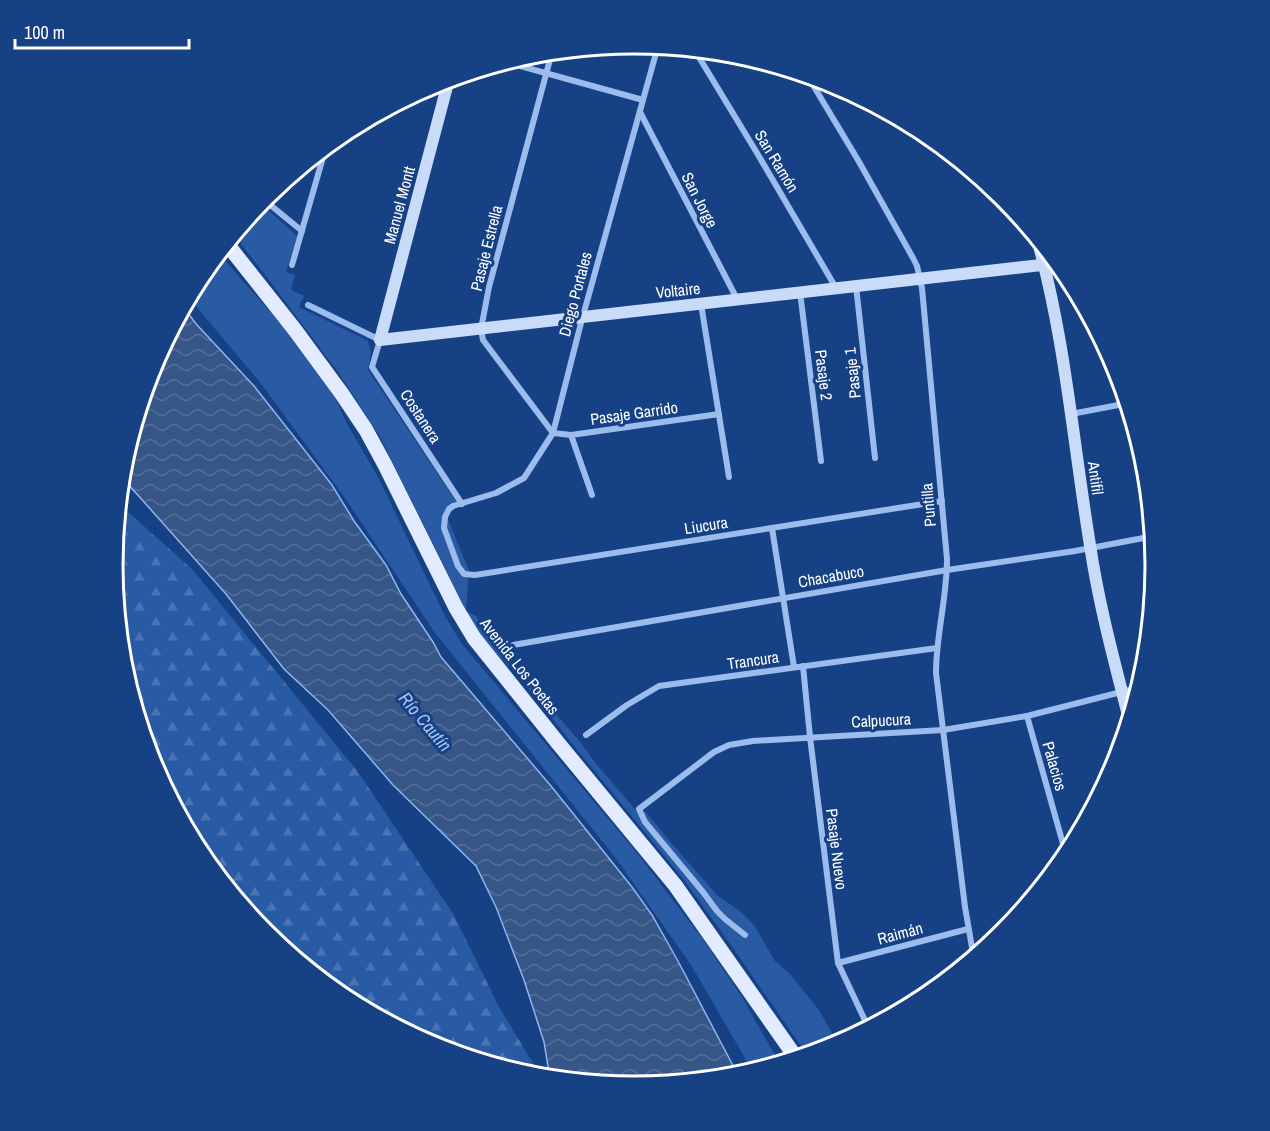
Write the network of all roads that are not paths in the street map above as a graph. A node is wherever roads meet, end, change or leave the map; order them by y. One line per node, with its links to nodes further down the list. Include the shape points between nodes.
1 (656, 55): 8 (street, Diego Portales)
2 (699, 58): 20 (street, San Ramón)
3 (549, 61): 5 (street, Pasaje Estrella)
4 (523, 67): 5 (street)
5 (546, 73): 8 (street); 26 (street, Pasaje Estrella)
6 (814, 87): 18 (street, Puntilla, via 910,253)
7 (446, 90): 27 (street, Manuel Montt)
8 (643, 100): 9 (street, Diego Portales)
9 (640, 112): 22 (street, San Jorge); 25 (street, Diego Portales)
10 (322, 162): 12 (street)
11 (271, 206): 12 (street)
12 (302, 231): 17 (street)
13 (232, 250): 61 (main road, Avenida Los Poetas, via 366,430 474,638 675,885)
14 (1041, 255): 15 (street, Antifil)
15 (1044, 264): 16 (street, Voltaire); 18 (street, Voltaire); 30 (street, Antifil)
16 (1048, 264)
17 (292, 265)
18 (920, 279): 19 (street, Voltaire); 37 (street, Puntilla)
19 (856, 286): 20 (street, Voltaire); 33 (street, Pasaje 1)
20 (836, 288): 21 (street, Voltaire)
21 (800, 292): 22 (street, Voltaire); 34 (street, Pasaje 2)
22 (737, 299): 24 (street, Voltaire)
23 (308, 304): 27 (street)
24 (701, 304): 25 (street, Voltaire); 29 (street)
25 (583, 317): 26 (street, Voltaire); 31 (street, Diego Portales)
26 (481, 328): 27 (street, Voltaire); 31 (street, via 487,345)
27 (380, 340): 38 (street, Costanera, via 372,367)
28 (1120, 405): 30 (street)
29 (719, 414): 32 (street, Pasaje Garrido); 35 (street)
30 (1071, 414): 41 (street, Antifil)
31 (554, 433): 32 (street, Pasaje Garrido); 38 (street, Diego Portales, via 524,478 496,493)
32 (571, 435): 36 (street)
33 (875, 458)
34 (821, 461)
35 (729, 477)
36 (592, 495)
37 (942, 501): 39 (street, Liucura); 42 (street, Puntilla)
38 (462, 504): 39 (street, Liucura, via 447,513 444,528 460,570 467,575)
39 (772, 528): 43 (street)
40 (1145, 538): 41 (street, Chacabuco)
41 (1090, 548): 42 (street, Chacabuco); 49 (street, Antifil)
42 (947, 570): 43 (street, Chacabuco); 45 (street, Puntilla)
43 (783, 598): 44 (street, Chacabuco); 47 (street)
44 (513, 645)
45 (937, 648): 46 (street, Trancura); 52 (street, Puntilla)
46 (803, 666): 47 (street, Trancura); 54 (street, Pasaje Nuevo)
47 (794, 668): 53 (street, Trancura, via 659,686)
48 (1131, 690): 49 (street, Calpucura)
49 (1122, 692): 50 (street, Antifil); 51 (street, Calpucura)
50 (1126, 708)
51 (1027, 716): 52 (street, Calpucura); 55 (street, Palacios)
52 (943, 730): 54 (street, Calpucura); 56 (street, Puntilla)
53 (586, 735)
54 (810, 737): 57 (street, Calpucura, via 741,742 722,748 639,808 645,822 717,911); 59 (street, Pasaje Nuevo)
55 (1063, 845)
56 (969, 929): 58 (street, Puntilla); 59 (street, Raimán)
57 (745, 935)
58 (972, 950)
59 (838, 963): 60 (street, Pasaje Nuevo)
60 (866, 1021)
61 (792, 1052)

